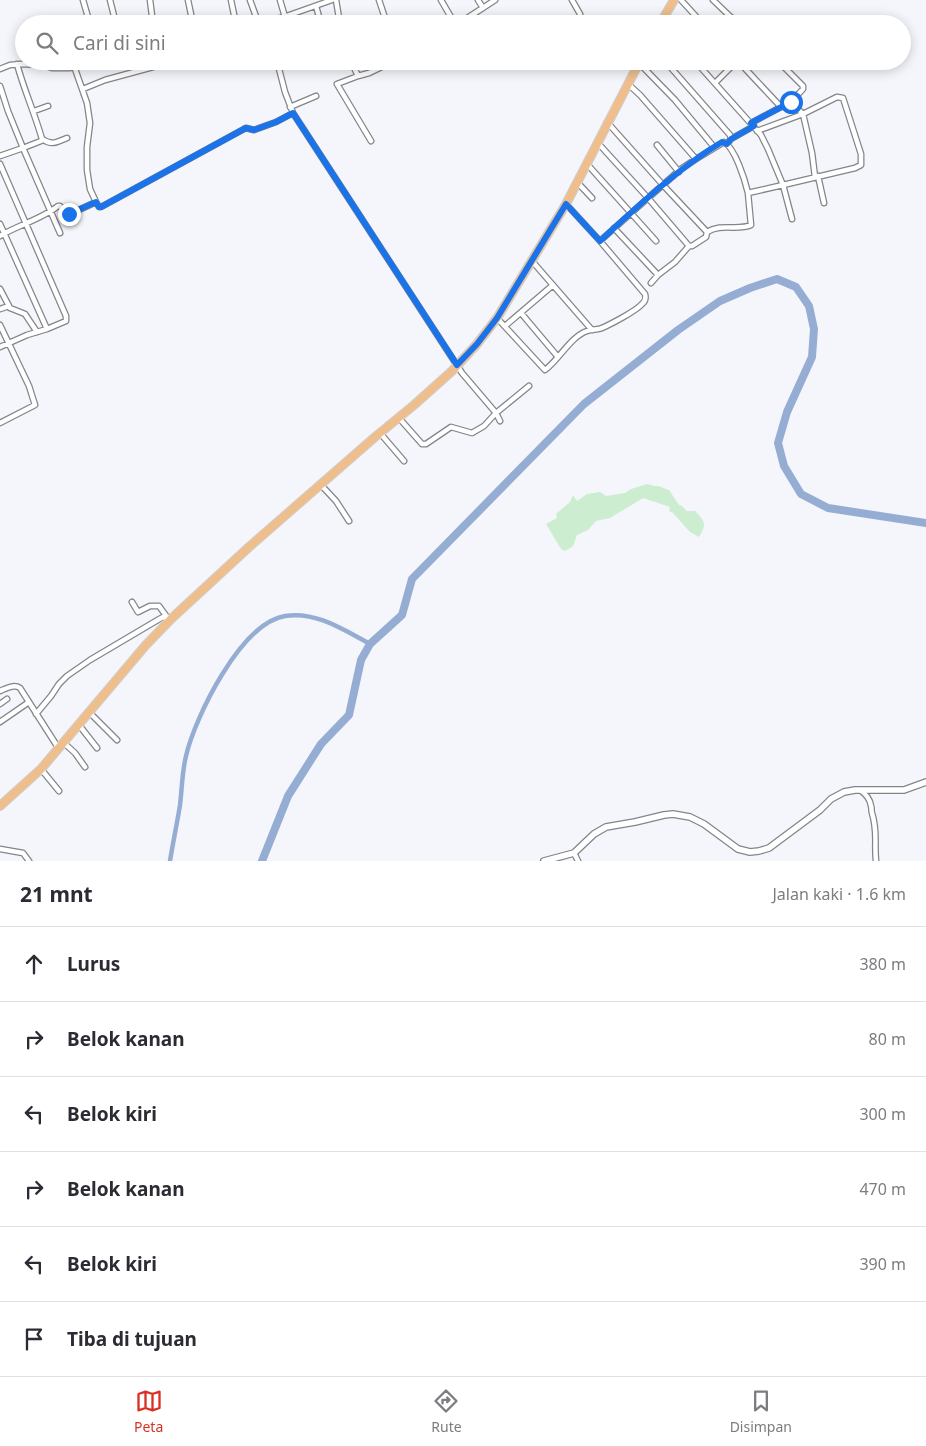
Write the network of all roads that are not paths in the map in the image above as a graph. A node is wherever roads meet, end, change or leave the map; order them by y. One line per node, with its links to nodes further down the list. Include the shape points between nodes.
1 (83, 0): 20 (street)
2 (110, 0): 21 (street)
3 (150, 0): 22 (street)
4 (188, 0): 23 (street)
5 (231, 0): 24 (street)
6 (250, 0): 25 (street)
7 (280, 0): 26 (street)
8 (334, 0): 17 (street); 28 (street)
9 (379, 0): 29 (street)
10 (441, 0): 30 (street)
11 (478, 0): 18 (street)
12 (494, 0): 18 (street)
13 (572, 0): 19 (street)
14 (674, 0): 32 (main road)
15 (681, 0): 33 (street)
16 (713, 0): 34 (street)
17 (317, 4): 27 (street)
18 (483, 8): 31 (street)
19 (580, 14)
20 (87, 15)
21 (114, 15)
22 (152, 15)
23 (192, 15)
24 (234, 15)
25 (255, 15)
26 (284, 15)
27 (290, 15)
28 (338, 15)
29 (384, 15)
30 (451, 15)
31 (472, 15)
32 (666, 15)
33 (695, 15)
34 (729, 15)
35 (15, 65): 36 (street)
36 (0, 69)
37 (19, 70): 60 (street)
38 (76, 70): 54 (street)
39 (142, 70): 54 (street)
40 (280, 70): 58 (street)
41 (355, 70): 50 (street)
42 (375, 70): 50 (street)
43 (635, 70): 51 (main road)
44 (647, 70): 72 (street)
45 (673, 70): 67 (street)
46 (703, 70): 52 (street)
47 (728, 70): 52 (street)
48 (746, 70): 59 (street)
49 (787, 70): 56 (street, via 802,86)
50 (358, 76): 68 (street, via 337,85)
51 (628, 83): 63 (main road); 75 (street)
52 (715, 83): 64 (street)
53 (0, 86): 73 (street)
54 (82, 89): 86 (street, via 90,123 88,182)
55 (316, 96): 58 (street)
56 (791, 102): 59 (street); 62 (street)
57 (48, 106): 60 (street)
58 (290, 107): 61 (street)
59 (781, 107): 64 (street)
60 (34, 111): 66 (street)
61 (293, 113): 86 (street, via 254,130 246,128 101,207); 118 (street)
62 (803, 114): 64 (street); 79 (street); 79 (street, via 837,97 843,98 861,154 858,167)
63 (607, 122): 69 (main road); 81 (street)
64 (754, 127): 67 (street); 82 (street, via 768,149)
65 (68, 138): 66 (street, via 53,144)
66 (42, 139): 73 (street)
67 (731, 139): 70 (street)
68 (371, 141)
69 (597, 142): 76 (main road); 85 (street)
70 (727, 144): 72 (street, via 722,142); 83 (street, via 743,174)
71 (658, 145): 78 (street)
72 (714, 147): 75 (street)
73 (23, 148): 74 (street); 90 (street)
74 (0, 156)
75 (696, 159): 78 (street)
76 (586, 163): 80 (main road); 89 (street)
77 (0, 164): 92 (street)
78 (679, 172): 81 (street)
79 (817, 177): 82 (street); 87 (street)
80 (577, 182): 84 (street); 88 (main road)
81 (663, 185): 85 (street); 95 (street)
82 (783, 185): 83 (street); 91 (street)
83 (748, 192): 95 (street, via 751,225 716,228)
84 (592, 198)
85 (648, 198): 89 (street); 100 (street)
86 (94, 203): 90 (street, via 68,215 59,206)
87 (824, 203)
88 (566, 204): 98 (street); 101 (main road)
89 (631, 212): 94 (street); 99 (street)
90 (50, 213): 92 (street); 96 (street)
91 (792, 219)
92 (25, 223): 97 (street); 112 (street, via 66,316 66,321)
93 (0, 224): 97 (street)
94 (614, 228): 98 (street); 102 (street)
95 (707, 232): 100 (street, via 706,237)
96 (60, 234)
97 (2, 235): 112 (street)
98 (600, 241): 113 (street, via 646,298 631,312)
99 (656, 241)
100 (689, 246): 102 (street)
101 (532, 260): 104 (street); 109 (main road)
102 (658, 275): 103 (street)
103 (651, 283)
104 (553, 285): 108 (street); 113 (street)
105 (0, 289): 106 (street)
106 (10, 306): 107 (street); 114 (street, via 12,310 25,314)
107 (0, 309)
108 (521, 313): 111 (street); 117 (street)
109 (497, 318): 111 (street); 118 (main road)
110 (0, 325): 115 (street)
111 (505, 326): 117 (street, via 544,370)
112 (47, 329): 114 (street)
113 (592, 330): 117 (street, via 573,341)
114 (37, 332): 115 (street)
115 (9, 343): 116 (street); 123 (street, via 35,405)
116 (0, 347)
117 (558, 357)
118 (457, 365): 120 (street); 121 (main road)
119 (529, 386): 120 (street)
120 (496, 414): 121 (street, via 472,433 451,427 424,444); 122 (street)
121 (399, 418): 124 (main road)
122 (500, 421)
123 (0, 423)
124 (380, 433): 125 (street); 126 (main road)
125 (404, 461)
126 (321, 485): 127 (street); 129 (main road)
127 (349, 521)
128 (132, 602): 129 (street, via 138,612 159,606)
129 (169, 618): 134 (street, via 163,617 90,660 58,684); 135 (main road)
130 (0, 691): 132 (street, via 18,687)
131 (7, 699): 133 (street)
132 (28, 702): 134 (street); 136 (street)
133 (0, 704)
134 (35, 711): 139 (street)
135 (89, 712): 137 (main road); 138 (street)
136 (0, 722)
137 (79, 725): 139 (main road); 140 (street)
138 (118, 740)
139 (61, 746): 141 (street, via 75,753); 142 (main road)
140 (97, 748)
141 (85, 768)
142 (41, 769): 145 (street); 146 (main road)
143 (926, 782): 144 (street, via 904,790)
144 (860, 790): 148 (street, via 837,795 769,848 759,852 738,849 704,824 673,814 606,827); 154 (street, via 869,798 872,807)
145 (58, 791)
146 (0, 806)
147 (0, 849): 150 (street, via 23,853)
148 (574, 852): 149 (street); 153 (street)
149 (554, 859): 151 (street); 152 (street)
150 (29, 861)
151 (544, 861)
152 (564, 861)
153 (578, 861)
154 (876, 861)

